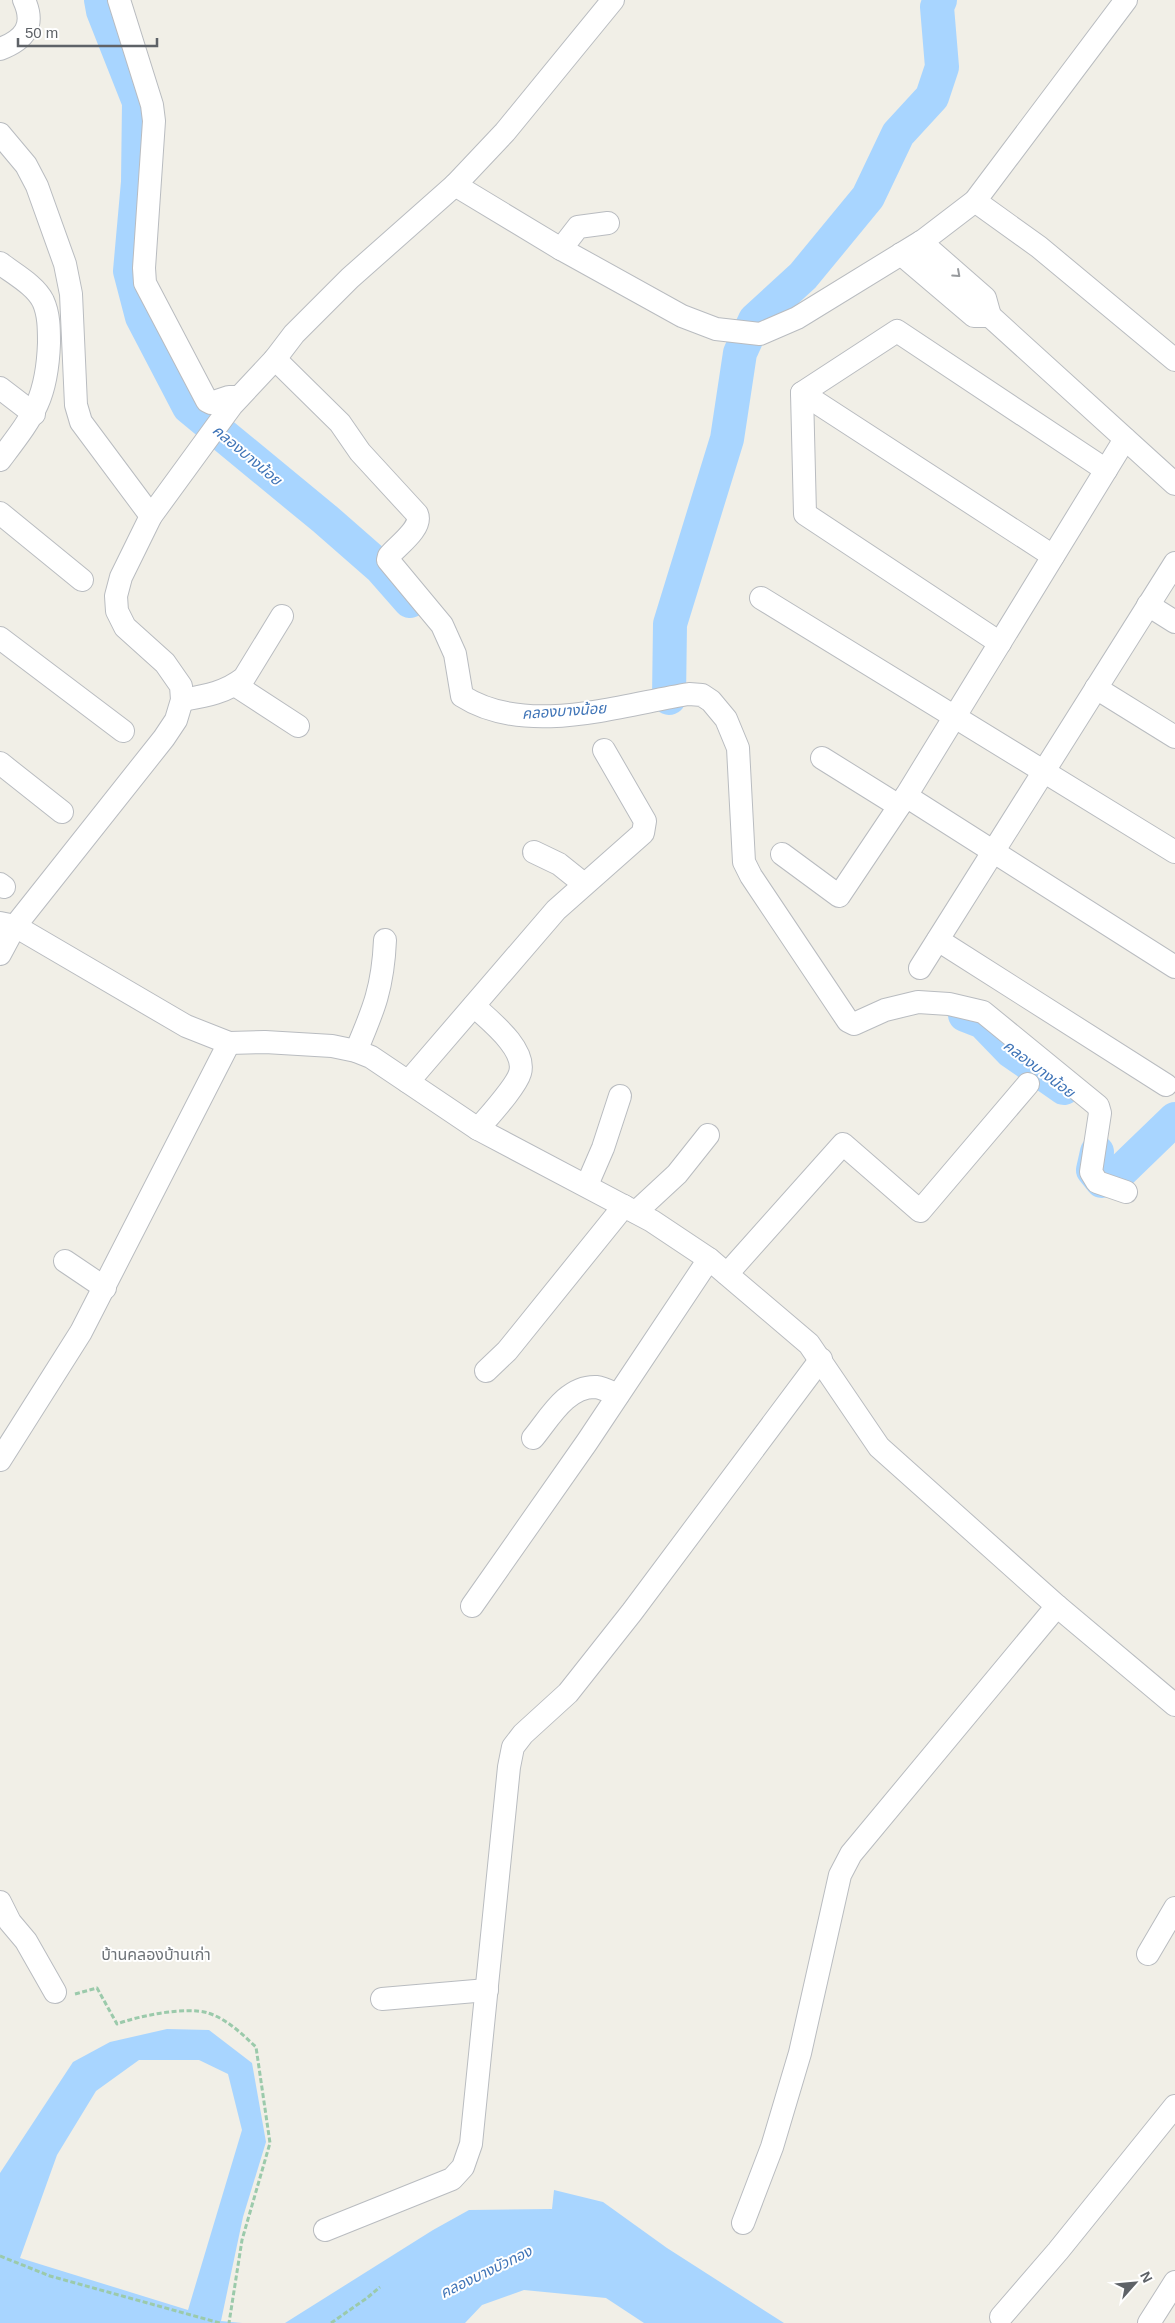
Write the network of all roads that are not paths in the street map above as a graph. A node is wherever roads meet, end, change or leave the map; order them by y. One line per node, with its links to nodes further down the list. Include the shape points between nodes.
1 (24, 0): 5 (street, via 29,21 25,32 19,40)
2 (119, 0): 19 (street, via 152,105 154,122 143,275 146,290 206,401 212,403 229,397)
3 (613, 0): 7 (street, via 505,132)
4 (1126, 0): 8 (street)
5 (0, 49)
6 (0, 134): 26 (street, via 26,165 37,186 65,264 71,294 76,405 81,422)
7 (456, 185): 11 (street); 15 (street, via 325,302)
8 (975, 201): 10 (street); 16 (street, via 1039,247)
9 (608, 223): 11 (street, via 578,227)
10 (921, 242): 12 (street); 14 (street, one-way to 14, via 985,298)
11 (561, 249): 12 (street, via 682,316 716,329 760,334 797,318)
12 (901, 254): 14 (street, via 974,316)
13 (0, 263): 20 (street, via 34,290 46,311 48,366)
14 (990, 316): 21 (street)
15 (275, 359): 19 (street); 70 (street, via 340,423 360,452 417,514 417,526 388,560 442,626 455,654 462,696 500,712 561,716 689,694 702,695 726,719 738,748 744,862 848,1021 854,1024 918,1002 949,1004 983,1012 1098,1106 1100,1114 1090,1172 1097,1182)
16 (1175, 360)
17 (0, 388): 20 (street)
18 (802, 394): 23 (street, via 897,331); 27 (street); 35 (street, via 805,514)
19 (236, 401): 26 (street)
20 (34, 414): 22 (street)
21 (1125, 439): 23 (street); 24 (street)
22 (0, 460)
23 (1106, 470): 27 (street)
24 (1175, 484)
25 (0, 513): 29 (street)
26 (151, 516): 38 (street, via 122,577 116,596 117,611 125,627 175,674 181,686)
27 (1053, 556): 35 (street)
28 (1175, 563): 31 (street)
29 (82, 580)
30 (762, 598): 39 (street)
31 (1148, 605): 33 (street); 37 (street)
32 (282, 616): 36 (street, via 244,678)
33 (1175, 622)
34 (0, 638): 41 (street)
35 (1000, 644): 39 (street)
36 (234, 686): 38 (street, via 218,693); 40 (street)
37 (1096, 688): 42 (street); 46 (street)
38 (182, 700): 54 (street, via 176,720 164,738)
39 (955, 717): 46 (street); 47 (street)
40 (298, 726)
41 (123, 731)
42 (1175, 737)
43 (604, 750): 53 (street, via 646,827 639,837)
44 (822, 758): 47 (street)
45 (0, 763): 48 (street)
46 (1043, 771): 49 (street); 51 (street)
47 (903, 801): 49 (street); 52 (street, via 839,896)
48 (62, 812)
49 (993, 851): 56 (street); 58 (street)
50 (534, 852): 53 (street, via 559,864)
51 (1175, 852)
52 (782, 854)
53 (584, 884): 60 (street, via 556,910)
54 (7, 924): 57 (street); 61 (street, via 186,1026)
55 (385, 940): 62 (street, via 384,975 374,1010)
56 (938, 940): 59 (street); 65 (street)
57 (0, 954)
58 (1175, 967)
59 (920, 968)
60 (474, 1006): 63 (street); 67 (street, via 504,1034 520,1062 520,1074)
61 (229, 1043): 62 (street, via 332,1046); 75 (street)
62 (356, 1051): 63 (street, via 372,1057)
63 (408, 1082): 67 (street)
64 (1028, 1084): 74 (street, via 920,1211 843,1144)
65 (1166, 1085)
66 (620, 1096): 69 (street)
67 (478, 1129): 69 (street)
68 (708, 1135): 71 (street, via 677,1174)
69 (587, 1185): 71 (street)
70 (1126, 1192)
71 (630, 1209): 72 (street); 77 (street)
72 (709, 1260): 74 (street); 78 (street)
73 (65, 1261): 75 (street)
74 (727, 1274): 76 (street, via 799,1334)
75 (105, 1288): 80 (street)
76 (821, 1359): 82 (street, via 879,1447); 87 (street, via 574,1686 513,1747)
77 (486, 1371)
78 (618, 1395): 79 (street, via 596,1387 570,1395); 81 (street)
79 (533, 1438)
80 (0, 1460)
81 (472, 1606)
82 (1057, 1606): 83 (street); 91 (street, via 851,1854 840,1875 800,2053 772,2147)
83 (1175, 1705)
84 (0, 1902): 88 (street)
85 (1175, 1908): 86 (street)
86 (1148, 1954)
87 (487, 1990): 89 (street); 92 (street, via 471,2144 464,2167 452,2180)
88 (55, 1992)
89 (382, 1999)
90 (1175, 2106): 94 (street)
91 (743, 2223)
92 (325, 2230)
93 (1175, 2282): 95 (street)
94 (1001, 2317)
95 (1149, 2323)

